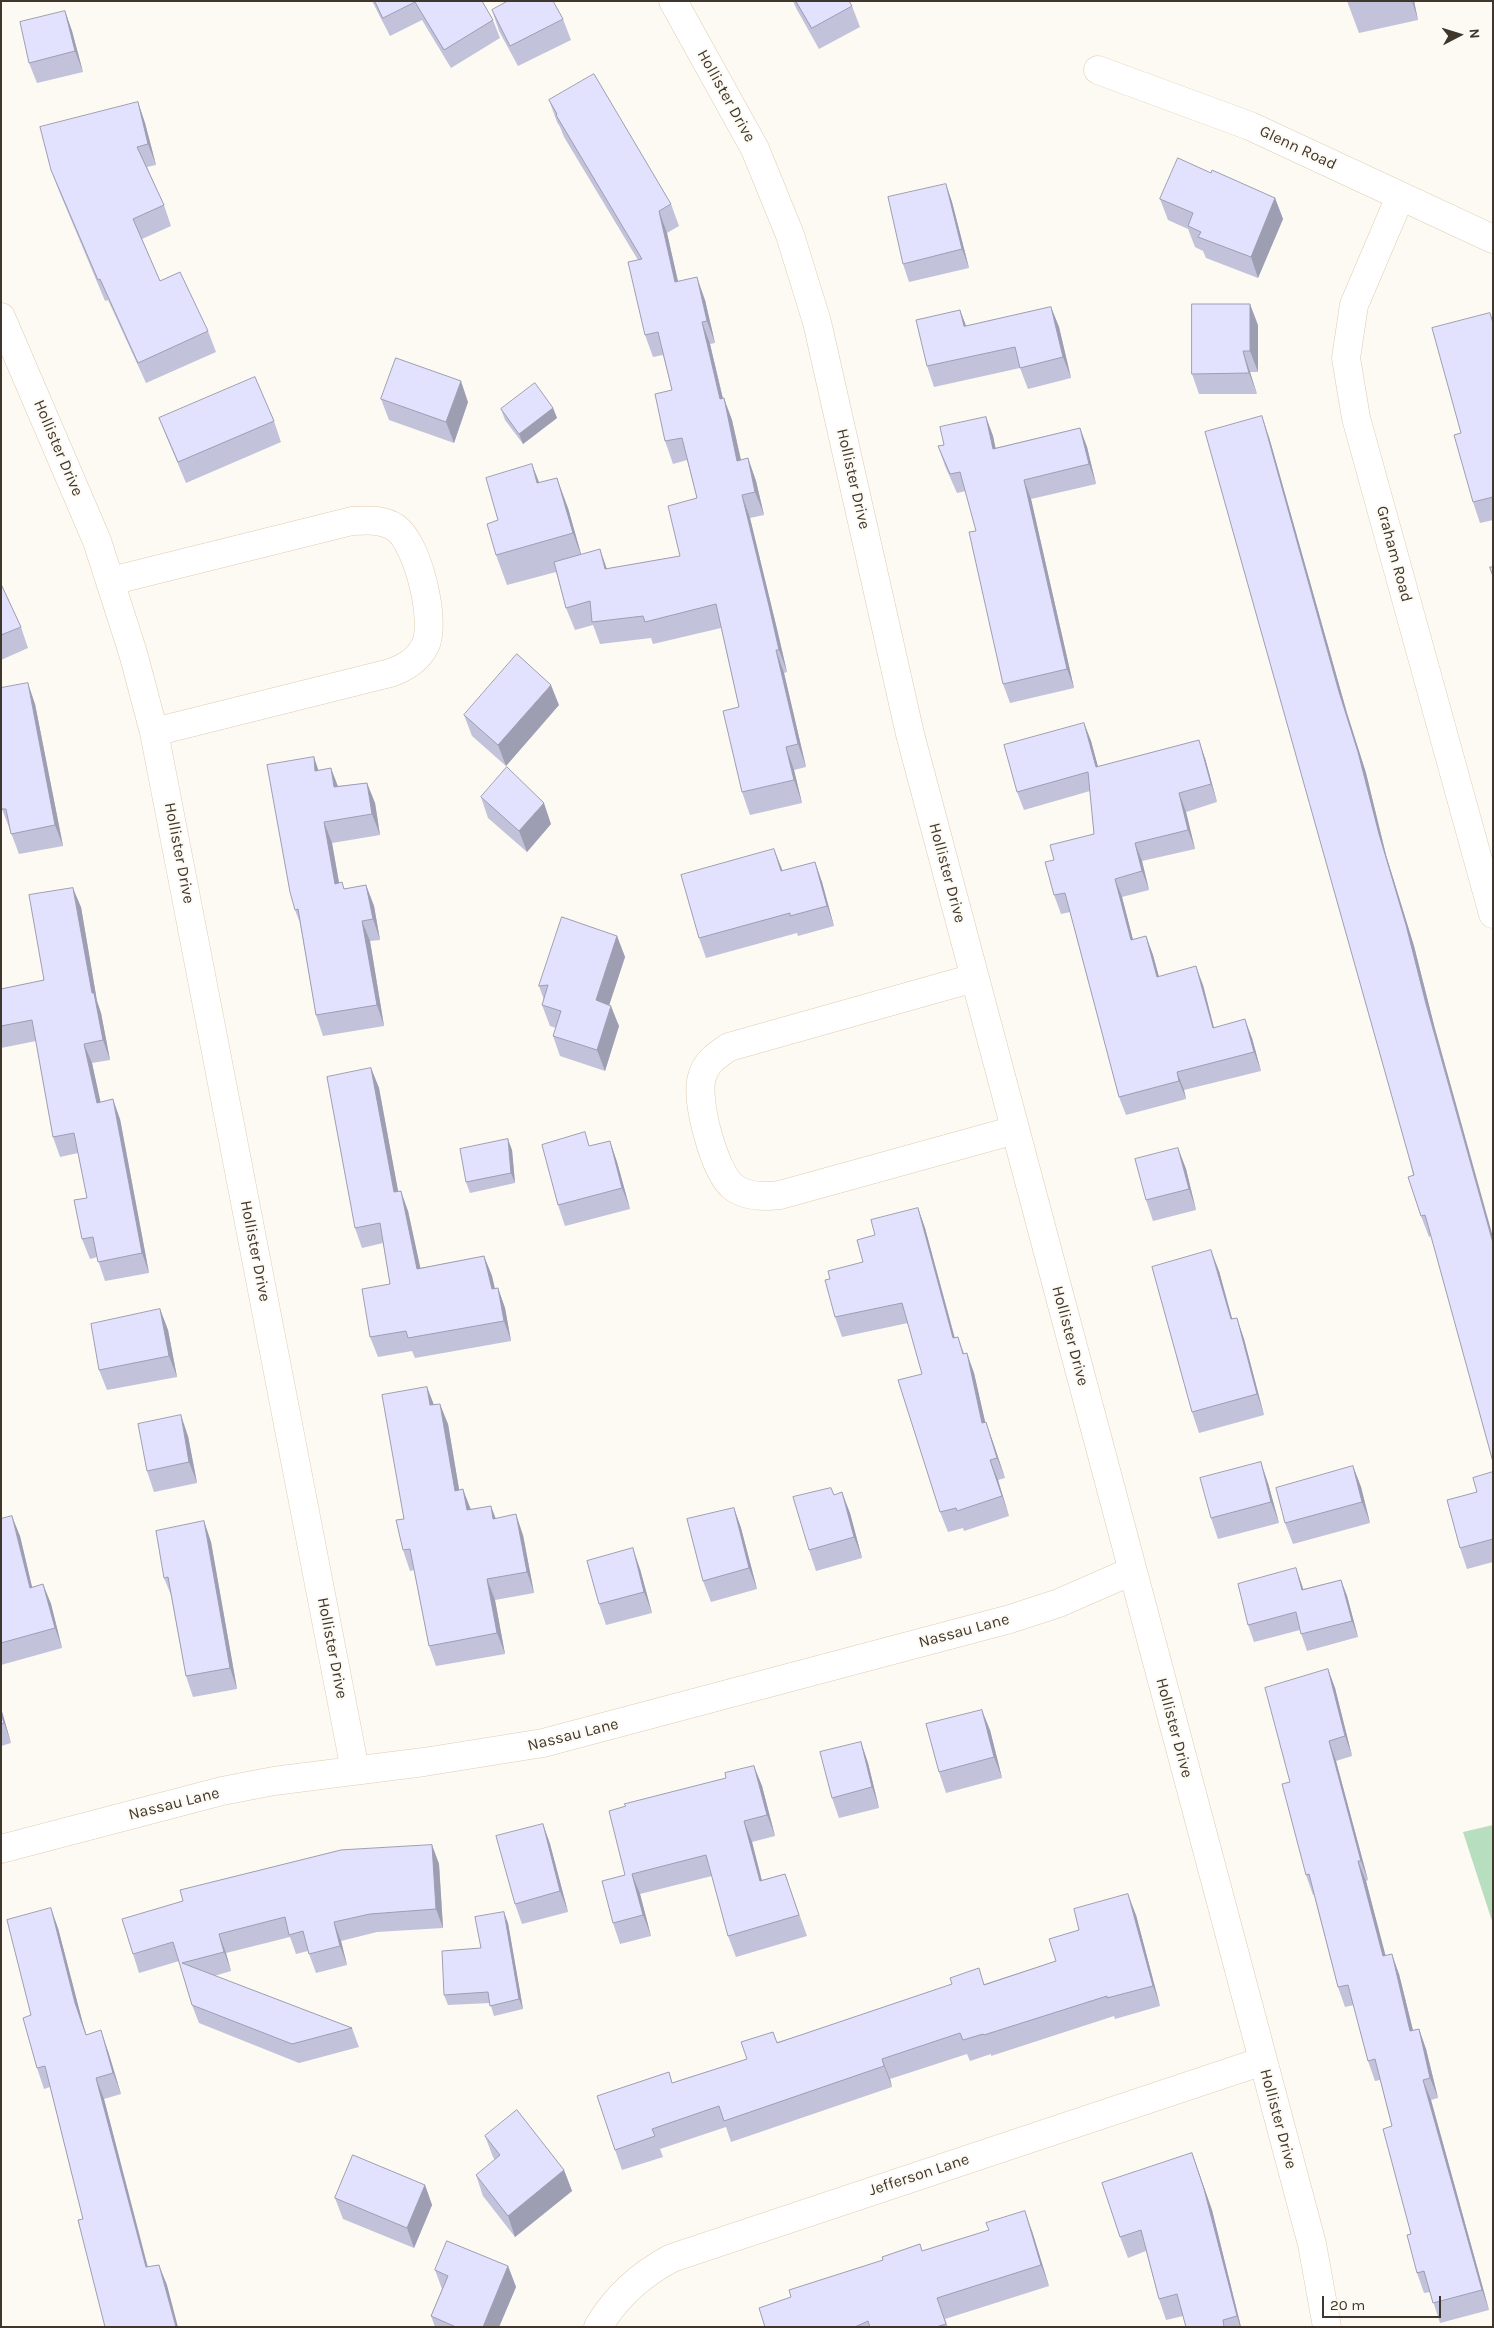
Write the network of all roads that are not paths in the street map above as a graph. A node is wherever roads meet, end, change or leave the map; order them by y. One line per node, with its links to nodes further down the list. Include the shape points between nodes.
1 (673, 1): 9 (street, Hollister Drive, via 755,149 804,278 826,356 910,734)
2 (1098, 70): 3 (street, Glenn Road, via 1250,126)
3 (1400, 197): 4 (street, Glenn Road); 8 (street, Graham Road, via 1354,305 1346,358 1356,418)
4 (1493, 239)
5 (1, 317): 6 (street, Hollister Drive)
6 (111, 581): 7 (street, Hollister Drive); 7 (street, via 352,521 386,523 400,531 411,546 415,559 429,613 430,631 424,648 411,663 390,673)
7 (154, 732): 12 (street, Hollister Drive)
8 (1493, 914)
9 (974, 978): 10 (street, Hollister Drive); 10 (street, via 729,1046 715,1056 703,1073 700,1086 704,1113 721,1171 737,1189 759,1196 780,1195)
10 (1014, 1130): 11 (street, Hollister Drive)
11 (1132, 1571): 12 (street, Nassau Lane, via 1058,1603 1010,1619 575,1736 494,1752); 14 (street, Hollister Drive)
12 (355, 1770): 13 (street, Nassau Lane, via 222,1791)
13 (1, 1848)
14 (1263, 2061): 15 (street, Jefferson Lane, via 672,2258 635,2281); 16 (street, Hollister Drive, via 1312,2244)
15 (598, 2327)
16 (1328, 2327)

